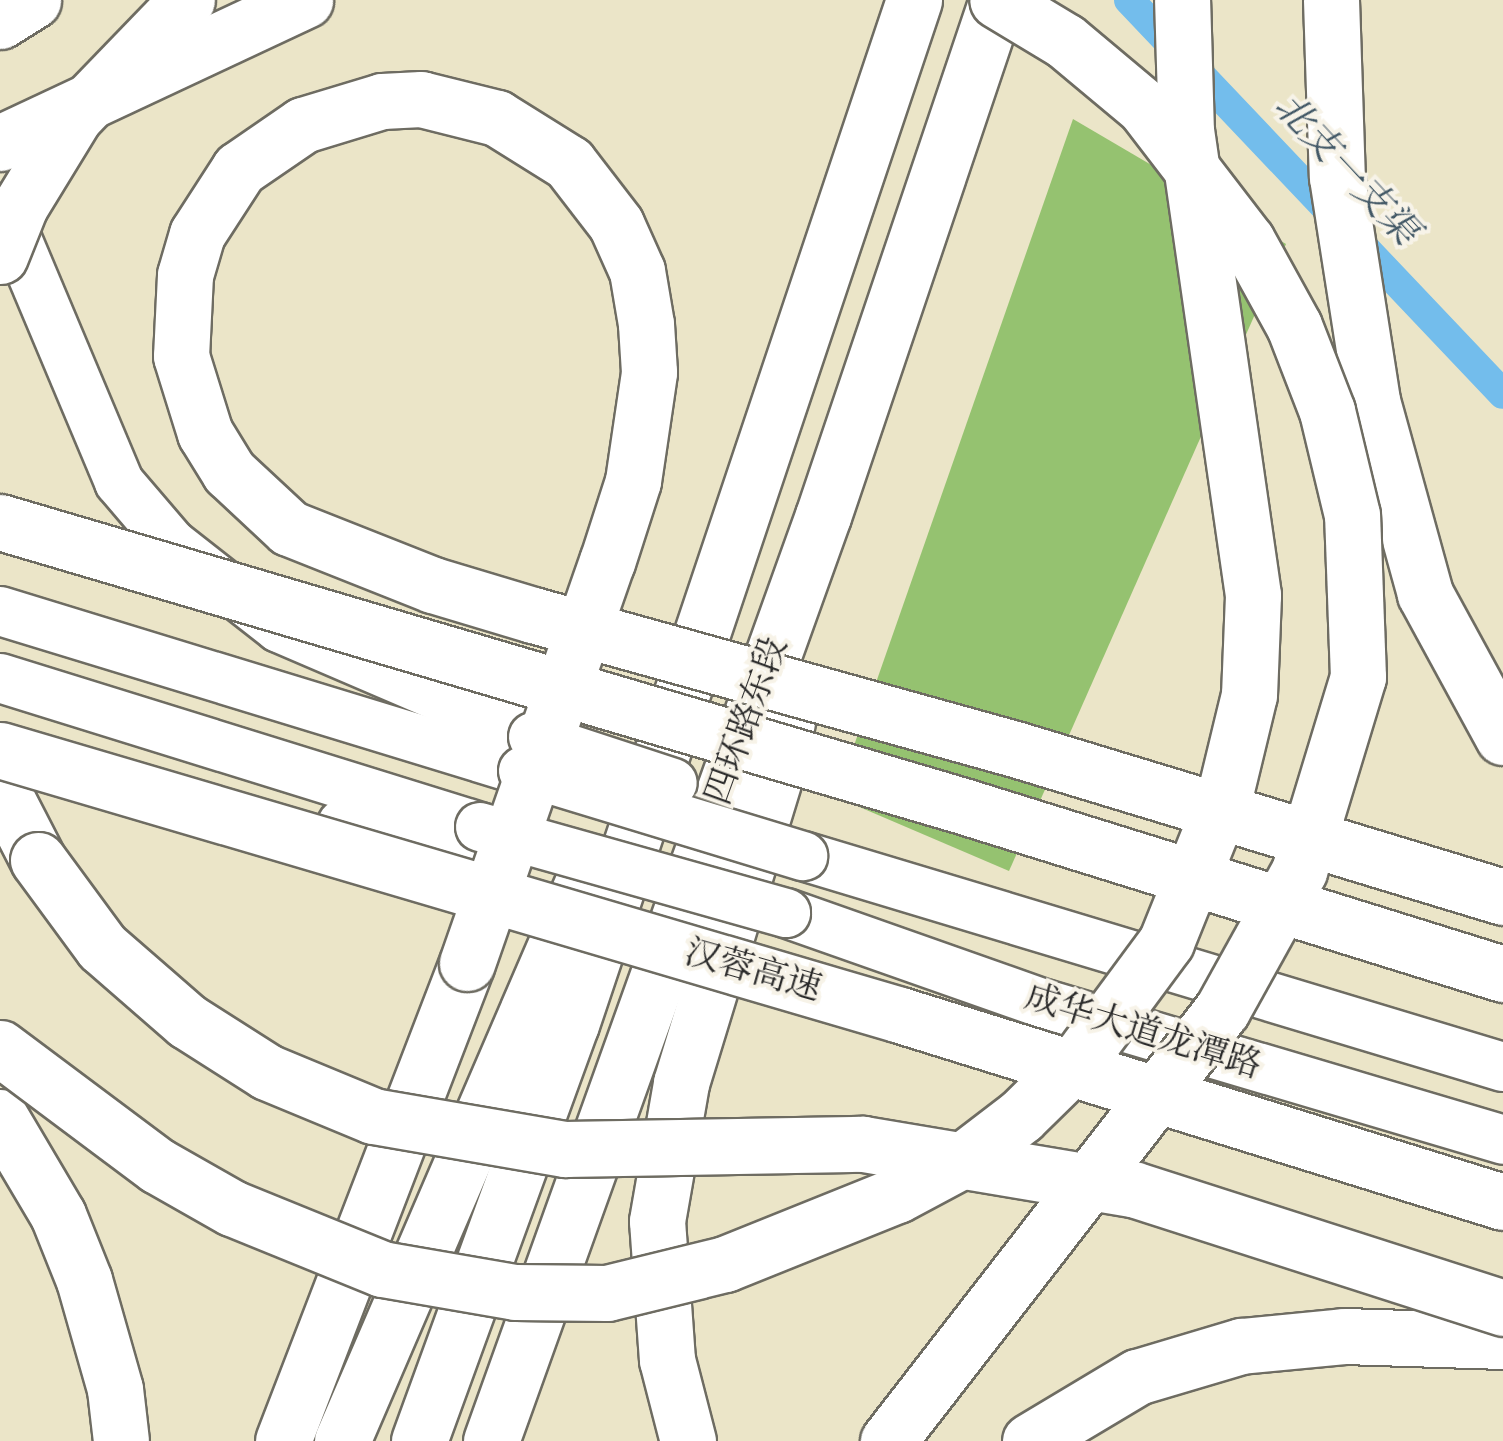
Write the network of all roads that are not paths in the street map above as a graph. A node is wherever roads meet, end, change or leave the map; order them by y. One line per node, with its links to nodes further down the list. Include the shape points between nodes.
1 (33, 0): 8 (highway)
2 (187, 0): 11 (highway, bridge, via 75,116 20,206)
3 (305, 0): 9 (highway, bridge)
4 (914, 0): 12 (highway, 四环路东段)
5 (997, 0): 13 (highway, 四环路东段); 38 (highway, bridge, via 1065,42 1144,106 1247,241 1294,326 1327,411 1352,514 1358,677 1299,870 1222,1010)
6 (1182, 0): 25 (highway, bridge, via 1186,132 1253,595 1249,695 1224,798 1166,942 1081,1057 1021,1116 966,1158 897,1195 712,1268 606,1293 516,1292 382,1269 232,1208 158,1166)
7 (1331, 15): 18 (highway, via 1337,177 1372,401 1425,594)
8 (0, 20)
9 (0, 142)
10 (0, 198): 20 (main road, via 119,482 172,544 280,628)
11 (0, 256)
12 (747, 484): 34 (highway, via 491,1104); 35 (highway, 四环路东段, via 571,1024)
13 (823, 516): 36 (highway, 四环路东段); 37 (highway, via 780,760 669,1133 656,1221 658,1290)
14 (0, 522): 24 (highway, bridge, via 963,806)
15 (0, 611): 20 (main road)
16 (0, 678): 22 (main road)
17 (0, 736): 22 (main road)
18 (1503, 737)
19 (0, 750): 29 (highway, 汉蓉高速, bridge, via 900,1015)
20 (528, 754): 26 (main road, 成华大道龙潭路, bridge, via 1087,941)
21 (0, 786): 30 (highway, bridge, via 75,914 142,984 266,1072 373,1116 565,1149 863,1144 1133,1189)
22 (467, 840): 28 (main road, 成华大道龙潭路, bridge)
23 (1503, 897): 33 (highway, bridge, via 1015,749 607,636 588,630 570,625 552,620 432,585 288,528 229,472 206,433 181,356 180,310 197,234 214,201 239,169 303,126 368,104 422,99 497,118 538,138 595,191 616,224 636,271 650,372 633,481 601,580 588,617 582,635 466,963)
24 (1503, 974)
25 (0, 1048)
26 (1503, 1067)
27 (0, 1117): 32 (highway, via 58,1215 84,1280 115,1389)
28 (1503, 1140)
29 (1503, 1202)
30 (1503, 1308)
31 (1503, 1341): 39 (highway, via 1344,1336 1241,1346 1137,1378)
32 (120, 1441)
33 (283, 1441)
34 (342, 1441)
35 (420, 1441)
36 (491, 1441)
37 (688, 1441)
38 (888, 1441)
39 (1030, 1441)

